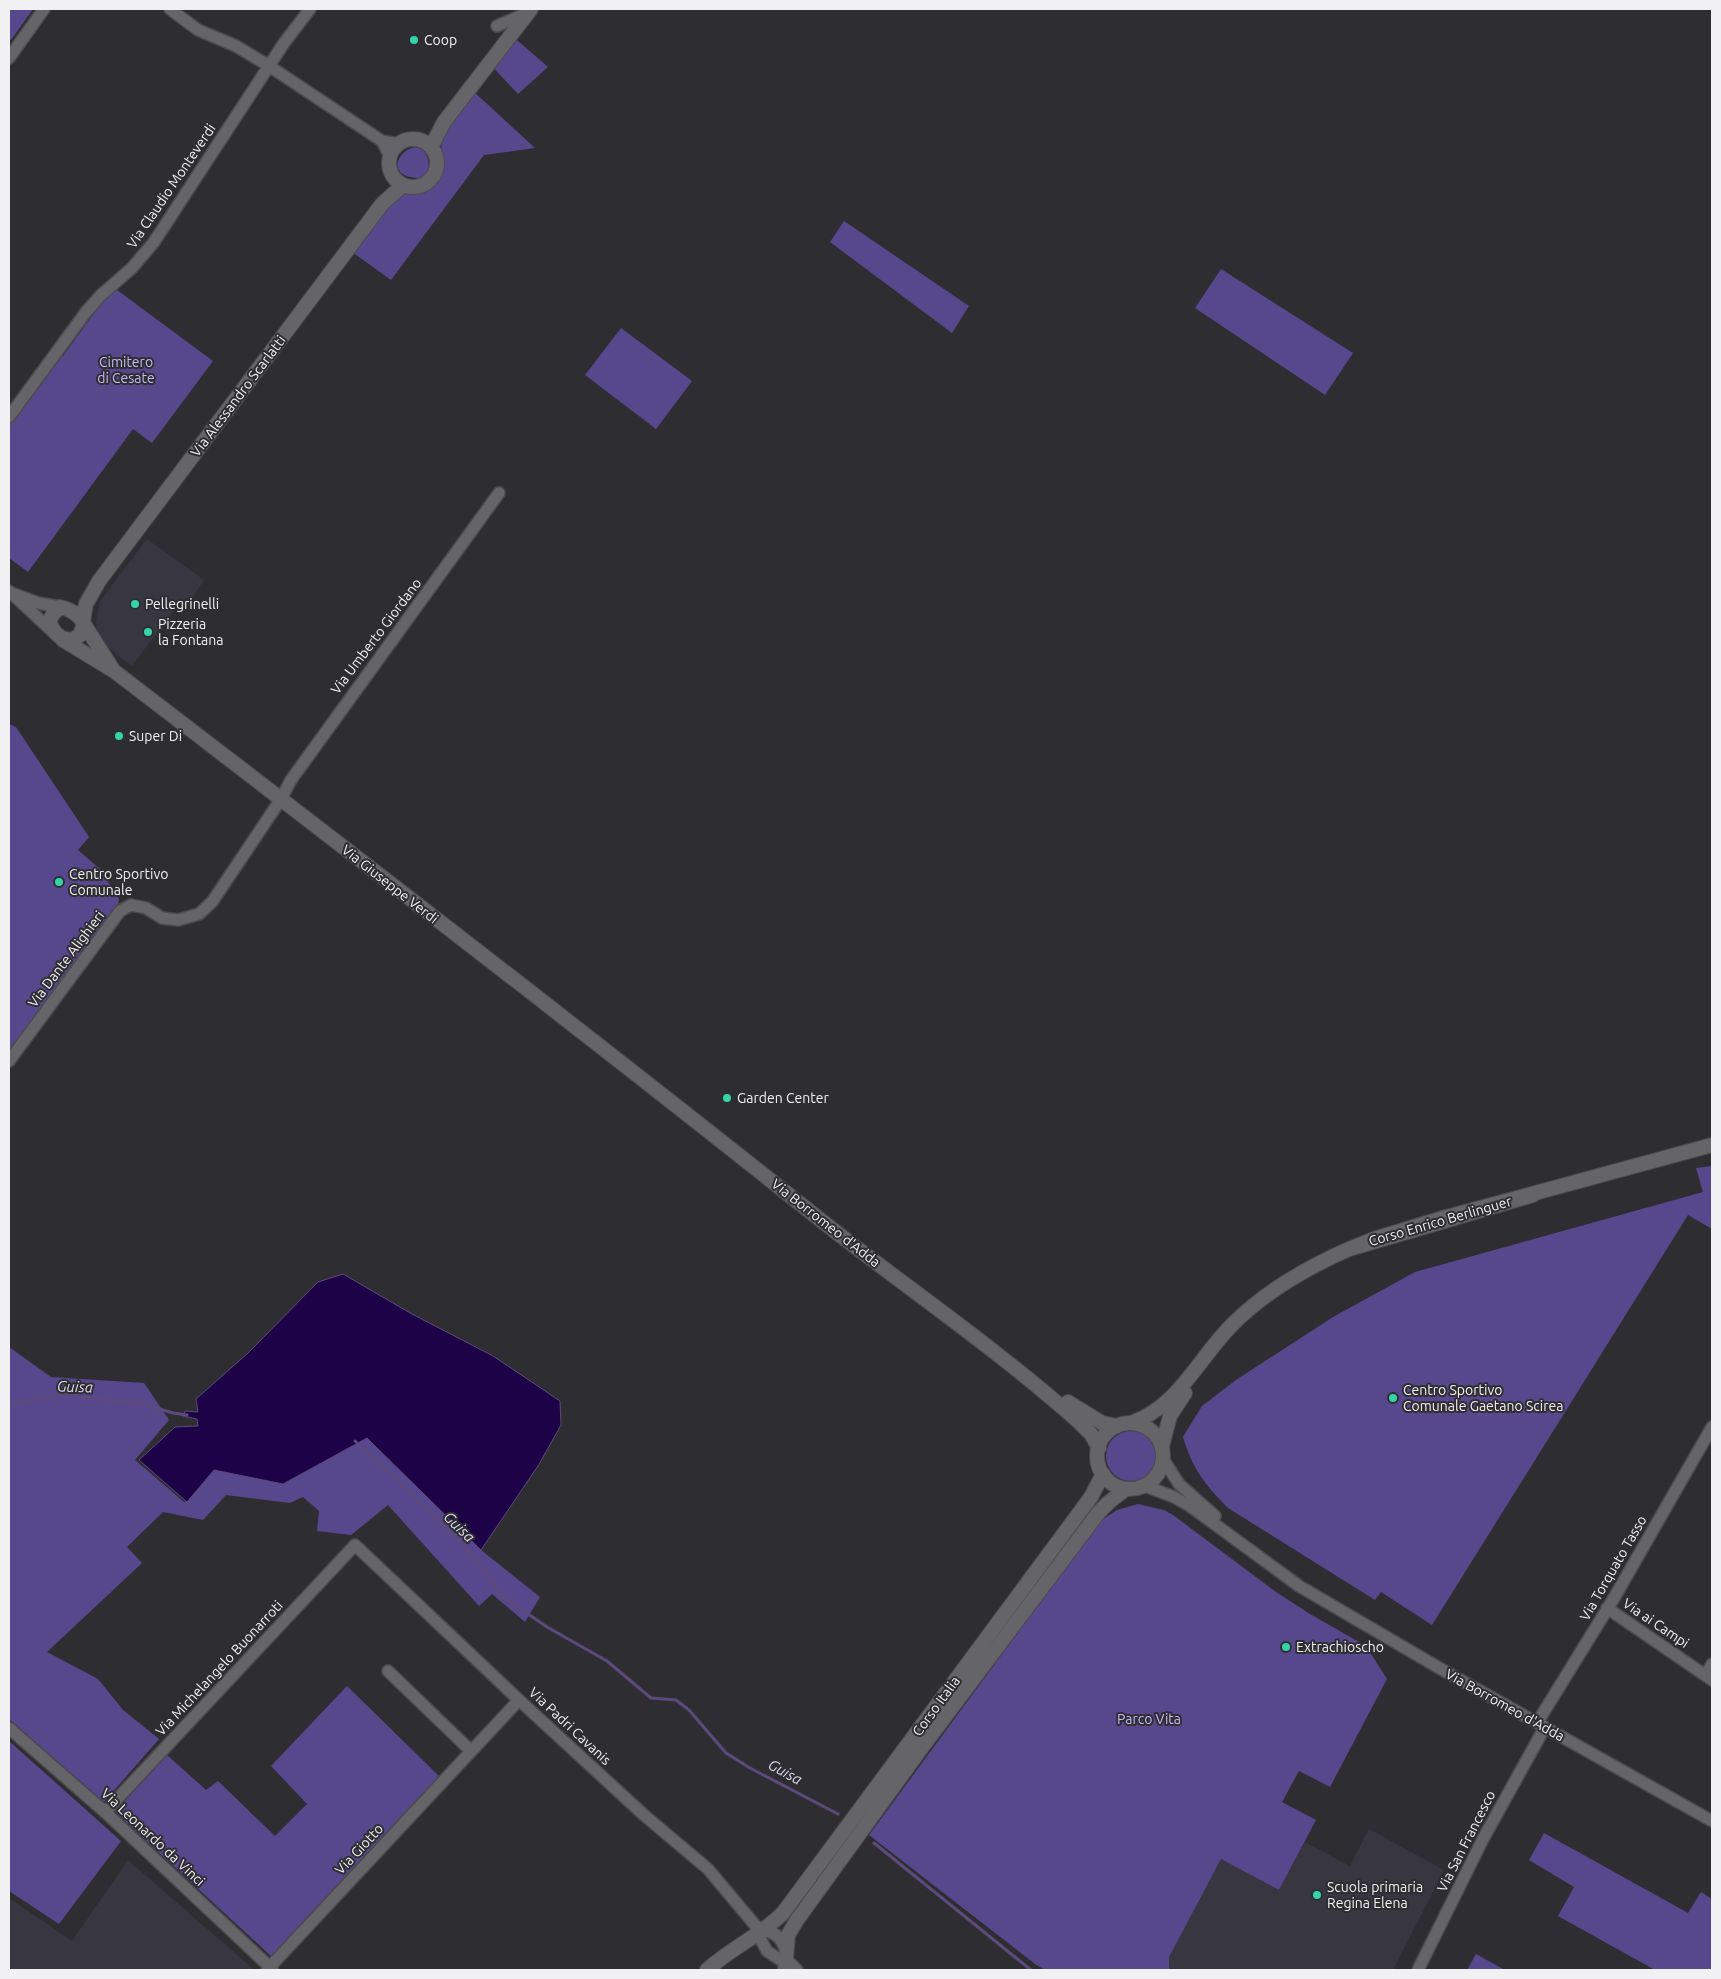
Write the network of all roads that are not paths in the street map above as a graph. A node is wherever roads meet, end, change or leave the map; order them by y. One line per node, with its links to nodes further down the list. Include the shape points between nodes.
1 (44, 9): 6 (street)
2 (170, 9): 7 (street, via 198,30 236,46)
3 (310, 9): 7 (street, Via Claudio Monteverdi)
4 (529, 11): 5 (street); 10 (street)
5 (497, 26)
6 (9, 58)
7 (269, 66): 8 (street, via 346,112); 13 (street, Via Claudio Monteverdi, via 154,242 86,312)
8 (382, 141): 9 (street); 11 (street)
9 (398, 144): 10 (street, via 412,139); 11 (street)
10 (425, 144): 12 (street, via 437,164 431,180 415,188)
11 (390, 156): 12 (street, via 390,171)
12 (398, 181): 15 (street, Via Alessandro Scarlatti)
13 (9, 417)
14 (499, 494): 21 (street, Via Umberto Giordano, via 336,716)
15 (94, 589): 17 (street, Via Alessandro Scarlatti); 18 (street, Via Alessandro Scarlatti, via 86,604)
16 (9, 592): 17 (street, Via Giuseppe Verdi); 19 (street, Via Giuseppe Verdi)
17 (62, 608): 18 (street, via 74,612); 19 (street, via 53,614 49,622)
18 (84, 623): 19 (street, via 80,635 72,640); 20 (street, Via Giuseppe Verdi)
19 (59, 636): 20 (street, Via Giuseppe Verdi)
20 (114, 671): 21 (street, Via Giuseppe Verdi)
21 (281, 799): 22 (street, Via Dante Alighieri, via 212,902 199,914 178,920 162,918 146,908 130,905 120,910); 23 (street, Via Giuseppe Verdi)
22 (9, 1061)
23 (666, 1097): 26 (street, Via Borromeo d'Adda, via 842,1237)
24 (1712, 1145): 25 (street, Corso Enrico Berlinguer, via 1374,1239 1303,1271)
25 (1265, 1297): 27 (street, Corso Enrico Berlinguer, via 1229,1328 1166,1403); 32 (street, Corso Enrico Berlinguer, via 1230,1335 1176,1405 1166,1427)
26 (987, 1346): 28 (street, Via Borromeo d'Adda, via 1090,1416); 31 (street, Via Borromeo d'Adda, via 1079,1422)
27 (1131, 1423): 28 (street); 32 (street, via 1141,1425 1158,1437)
28 (1116, 1426): 31 (street)
29 (1712, 1428): 30 (street, Via Torquato Tasso)
30 (1709, 1441): 38 (street, Via Torquato Tasso)
31 (1099, 1448): 33 (street)
32 (1163, 1453): 34 (street, via 1158,1474); 37 (street, Via Borromeo d'Adda, via 1174,1478 1184,1490)
33 (1103, 1474): 35 (street); 48 (street, Corso Italia, via 1091,1497 783,1913)
34 (1144, 1486): 35 (street); 37 (street, Via Borromeo d'Adda, via 1190,1506)
35 (1126, 1489): 49 (street, Corso Italia, via 1109,1502 1087,1528 797,1920 788,1935)
36 (355, 1545): 42 (street, Via Padri Cavanis); 46 (street, Via Michelangelo Buonarroti)
37 (1299, 1586): 43 (street, Via Borromeo d'Adda)
38 (1607, 1608): 41 (street, Via ai Campi); 43 (street, Via Torquato Tasso)
39 (1712, 1664): 41 (street)
40 (388, 1671): 45 (street)
41 (1709, 1677)
42 (519, 1700): 45 (street, Via Giotto); 48 (street, Via Padri Cavanis, via 708,1869)
43 (1541, 1725): 47 (street, Via Borromeo d'Adda); 52 (street, Via San Francesco)
44 (9, 1728): 46 (street, Via Leonardo da Vinci)
45 (471, 1751): 50 (street, Via Giotto)
46 (105, 1812): 50 (street, Via Leonardo da Vinci)
47 (1712, 1821)
48 (762, 1931): 49 (street, via 781,1939); 49 (street, via 760,1938 767,1951); 51 (street, Corso Italia)
49 (789, 1963)
50 (270, 1969)
51 (707, 1970)
52 (1418, 1970)

